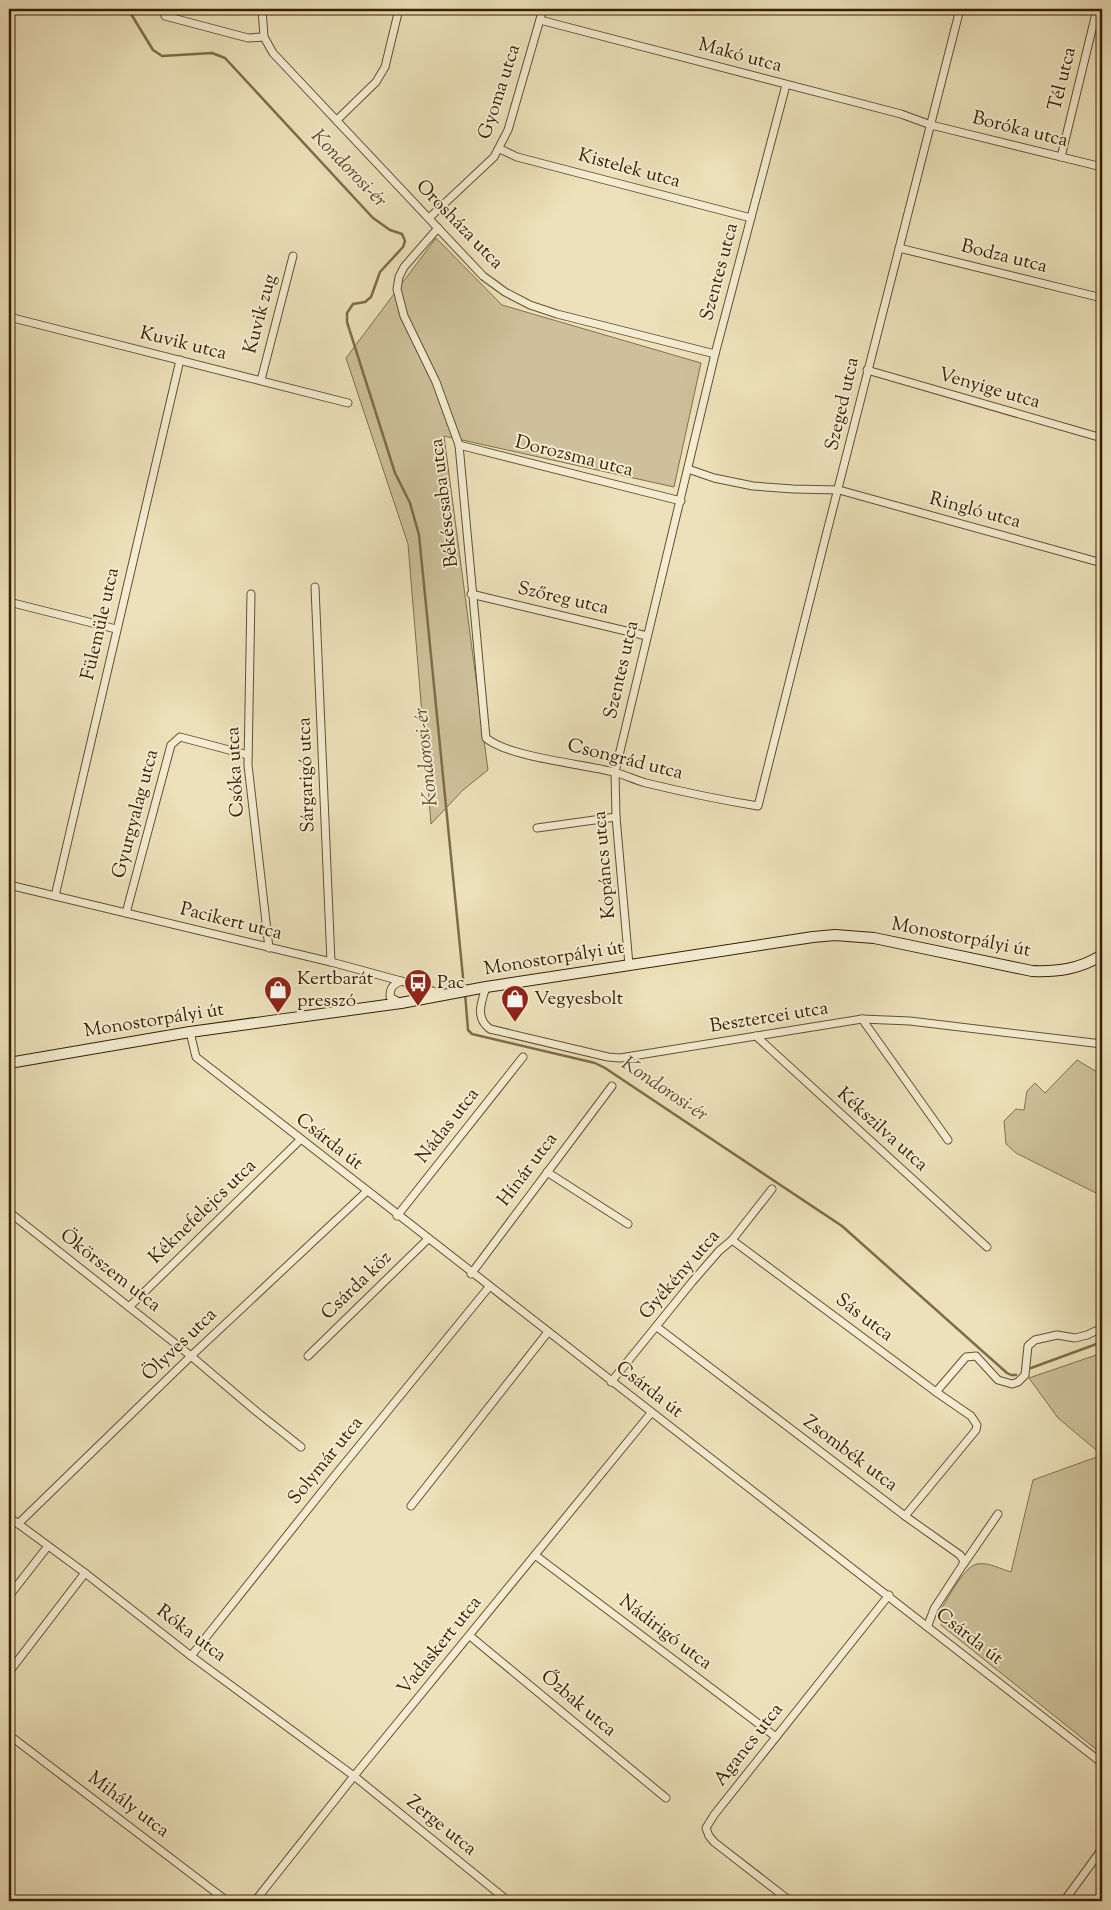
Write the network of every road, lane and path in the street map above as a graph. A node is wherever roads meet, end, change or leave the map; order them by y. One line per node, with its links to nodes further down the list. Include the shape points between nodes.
1 (262, 9): 8 (street, Orosháza utca)
2 (399, 9): 10 (street, via 385,67 376,82)
3 (543, 9): 7 (street, Gyoma utca)
4 (960, 9): 11 (street, Szeged utca)
5 (1098, 14): 13 (street, Tél utca)
6 (165, 16): 8 (street, via 248,38)
7 (540, 20): 9 (street, Makó utca); 12 (street, Gyoma utca)
8 (264, 37): 10 (street, Orosháza utca, via 273,53)
9 (786, 85): 11 (street, Makó utca); 16 (street, Szentes utca)
10 (336, 120): 15 (street, Orosháza utca)
11 (931, 124): 13 (street, Boróka utca); 18 (street, Szeged utca)
12 (500, 149): 15 (street, Gyoma utca, via 482,170); 16 (street, Kistelek utca)
13 (1061, 157): 14 (street, Boróka utca)
14 (1102, 167)
15 (429, 218): 17 (street, Orosháza utca)
16 (751, 218): 22 (street, Szentes utca)
17 (438, 228): 22 (street, Orosháza utca, via 483,276 530,305); 28 (street, Békéscsaba utca, via 404,267 397,289 404,316 436,382)
18 (899, 248): 20 (street, Bodza utca); 24 (street, Szeged utca)
19 (293, 256): 25 (street, Kuvik zug)
20 (1102, 298)
21 (9, 317): 23 (street, Kuvik utca)
22 (715, 354): 29 (street, Szentes utca)
23 (180, 360): 25 (street, Kuvik utca); 37 (street, Fülemüle utca)
24 (867, 370): 27 (street, Venyige utca); 30 (street, Szeged utca)
25 (261, 380): 26 (street, Kuvik utca)
26 (348, 402)
27 (1102, 438)
28 (458, 445): 31 (street, Dorozsma utca); 35 (street, Békéscsaba utca)
29 (688, 469): 30 (street, via 753,486); 31 (street, Szentes utca)
30 (839, 490): 32 (street, Ringló utca); 43 (street, Szeged utca)
31 (681, 501): 38 (street, Szentes utca)
32 (1102, 563)
33 (315, 587): 51 (street, Sárgarigó utca)
34 (251, 594): 40 (street, Csóka utca)
35 (471, 594): 38 (street, Szőreg utca); 39 (street, Békéscsaba utca)
36 (9, 602): 37 (street)
37 (116, 628): 47 (street, Fülemüle utca)
38 (647, 636): 41 (street, Szentes utca)
39 (486, 738): 42 (street, Csongrád utca, via 494,745 528,754)
40 (248, 755): 48 (street, Gyurgyalag utca, via 180,737 171,745); 49 (street, Csóka utca)
41 (616, 763): 42 (street, Kopáncs utca)
42 (615, 772): 43 (street, Csongrád utca, via 711,798); 44 (street, Kopáncs utca)
43 (758, 806)
44 (616, 817): 45 (street); 52 (street, Kopáncs utca)
45 (537, 828)
46 (9, 885): 47 (street, Pacikert utca)
47 (55, 896): 48 (street, Pacikert utca)
48 (126, 913): 49 (street, Pacikert utca)
49 (269, 948): 51 (street, Pacikert utca)
50 (1102, 955): 52 (street, Monostorpályi út, via 1068,969 1032,971 890,941 835,935)
51 (331, 962): 53 (street, Pacikert utca)
52 (629, 966): 54 (street, Monostorpályi út)
53 (401, 981): 55 (street, Pacikert utca); 56 (street, via 393,985 390,997)
54 (486, 987): 55 (street, Monostorpályi út); 59 (street, Besztercei utca, via 480,1018 490,1029 608,1057 620,1058)
55 (444, 995): 56 (street, Monostorpályi út)
56 (401, 1003): 58 (street, Monostorpályi út)
57 (862, 1019): 59 (street, Besztercei utca); 60 (street, Besztercei utca, via 910,1021); 65 (street)
58 (190, 1032): 62 (street, Monostorpályi út); 64 (street, Csárda út, via 196,1057)
59 (756, 1036): 74 (street, Kékszilva utca)
60 (1102, 1044)
61 (523, 1057): 70 (street, Nádas utca)
62 (9, 1063)
63 (612, 1086): 66 (street, Hínár utca)
64 (300, 1140): 68 (street, Csárda út); 77 (street, Kéknefelejcs utca)
65 (948, 1140)
66 (547, 1172): 71 (street); 75 (street, Hínár utca)
67 (772, 1189): 73 (street, Gyékény utca)
68 (366, 1192): 70 (street, Csárda út); 81 (street, Ölyves utca)
69 (9, 1212): 77 (street, Ökörszem utca)
70 (397, 1216): 72 (street, Csárda út)
71 (628, 1224)
72 (428, 1239): 75 (street, Csárda út); 82 (street, Csárda köz)
73 (732, 1240): 78 (street, Gyékény utca, via 714,1257); 84 (street, Sás utca)
74 (987, 1247)
75 (471, 1274): 76 (street, Csárda út)
76 (489, 1288): 80 (street, Csárda út); 100 (street, Solymár utca)
77 (129, 1307): 81 (street, Ökörszem utca)
78 (657, 1327): 83 (street, Gyékény utca); 89 (street, Zsombék utca)
79 (1102, 1328): 84 (street, via 1075,1338 1057,1335 1035,1340 1028,1346 1025,1375 1012,1384 998,1380 976,1356 966,1357)
80 (548, 1332): 83 (street, Csárda út); 87 (street)
81 (191, 1356): 86 (street, Ökörszem utca); 91 (street, Ölyves utca)
82 (308, 1356)
83 (612, 1382): 85 (street, Csárda út)
84 (936, 1392): 89 (street, Sás utca, via 971,1416 977,1425 976,1430)
85 (651, 1413): 93 (street, Vadaskert utca); 96 (street, Csárda út)
86 (301, 1447)
87 (411, 1506)
88 (998, 1514): 94 (street)
89 (905, 1516): 94 (street, Zsombék utca, via 960,1556 964,1561)
90 (9, 1517): 91 (street, Róka utca)
91 (18, 1524): 92 (street, Róka utca)
92 (48, 1546): 95 (street, Róka utca); 97 (street)
93 (535, 1555): 99 (street, Vadaskert utca); 103 (street, Nádirigó utca)
94 (962, 1566): 98 (street, via 934,1609)
95 (85, 1573): 100 (street, Róka utca); 101 (street)
96 (889, 1595): 98 (street, Csárda út); 103 (street, Agancs utca)
97 (9, 1596)
98 (928, 1625): 104 (street, Csárda út)
99 (470, 1636): 105 (street, Vadaskert utca); 106 (street, Őzbak utca)
100 (191, 1656): 105 (street, Róka utca)
101 (9, 1672)
102 (9, 1735): 109 (street, Mihály utca)
103 (776, 1737): 112 (street, Agancs utca, via 706,1828 714,1842)
104 (1102, 1763)
105 (354, 1776): 110 (street, Vadaskert utca); 111 (street, Zerge utca)
106 (666, 1798)
107 (1102, 1849): 108 (street)
108 (1067, 1897)
109 (227, 1901)
110 (254, 1901)
111 (508, 1901)
112 (790, 1901)

